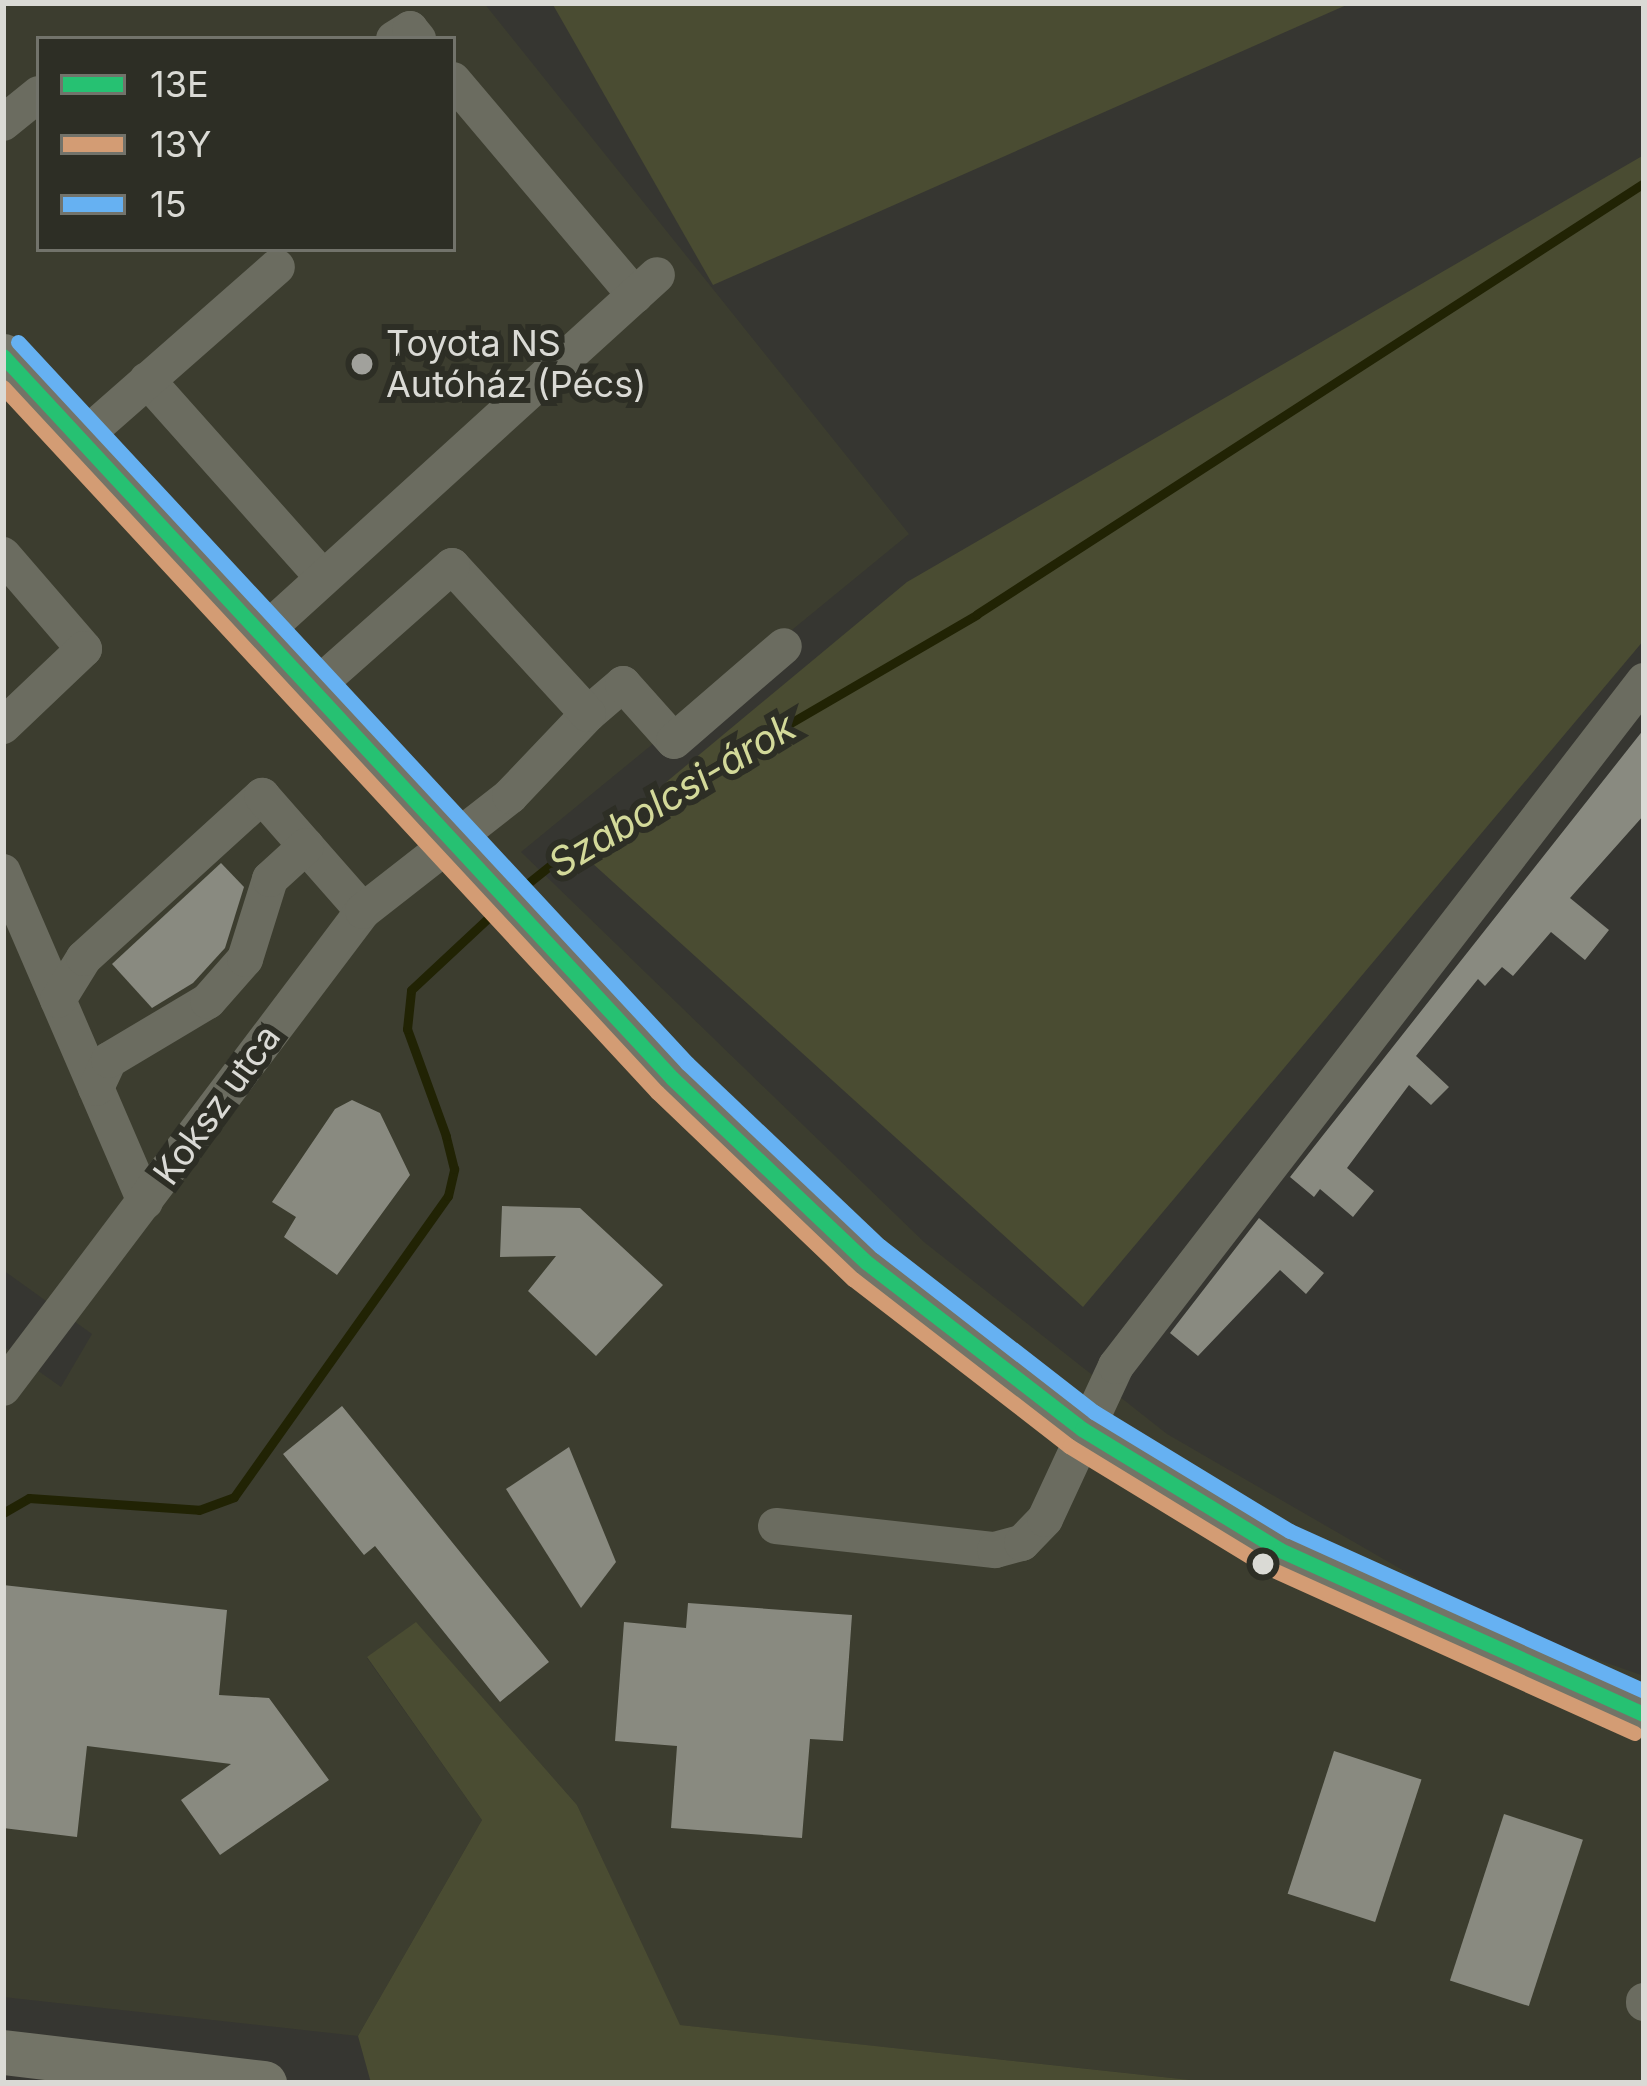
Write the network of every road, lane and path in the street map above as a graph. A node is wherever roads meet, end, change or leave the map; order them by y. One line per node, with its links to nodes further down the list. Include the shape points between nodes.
1 (456, 83): 9 (street, via 646,285)
2 (36, 96): 3 (street)
3 (3, 123)
4 (278, 267): 6 (street)
5 (3, 356): 7 (main road)
6 (147, 380): 7 (street); 9 (street)
7 (80, 440): 10 (main road)
8 (3, 555): 15 (street, via 84,649)
9 (321, 575): 10 (street)
10 (261, 635): 13 (main road)
11 (784, 646): 14 (street, via 674,741 623,684)
12 (1644, 682): 24 (street, via 1116,1366)
13 (312, 690): 14 (street, via 452,566); 16 (main road)
14 (588, 714): 16 (street, Koksz utca, via 511,796)
15 (3, 726)
16 (450, 839): 19 (street, Koksz utca); 24 (main road, via 672,1078 866,1262)
17 (306, 846): 19 (street); 20 (street, via 262,796 84,958); 21 (street, via 270,879 245,959 208,1001 109,1060)
18 (3, 872): 20 (street)
19 (363, 911): 22 (street, Koksz utca)
20 (58, 1000): 21 (street)
21 (96, 1088): 22 (street)
22 (146, 1202): 23 (street, Koksz utca)
23 (3, 1388)
24 (1082, 1429): 25 (street, via 1045,1520 1022,1543 995,1550); 26 (main road, via 1280,1550)
25 (776, 1526)
26 (1644, 1714)
27 (3, 2052): 28 (main road)
28 (264, 2083)

